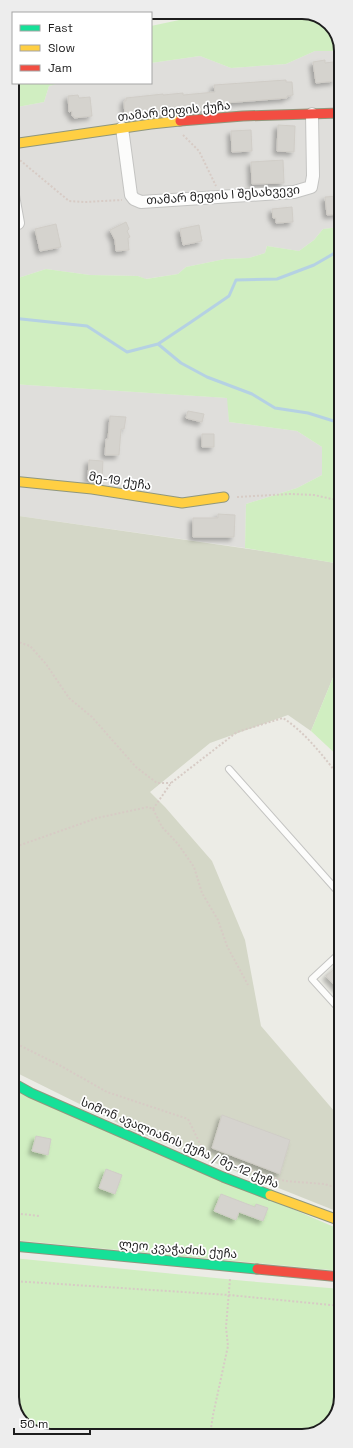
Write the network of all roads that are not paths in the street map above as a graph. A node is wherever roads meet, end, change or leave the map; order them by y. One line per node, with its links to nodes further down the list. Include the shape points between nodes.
1 (334, 113): 2 (street, თამარ მეფის ქუჩა)
2 (312, 114): 3 (street, თამარ მეფის ქუჩა, via 243,116); 3 (street, თამარ მეფის I შესახვევი, via 311,187 294,192 141,202 131,195)
3 (122, 128): 4 (street, თამარ მეფის ქუჩა)
4 (19, 143)
5 (19, 482): 6 (street, მე-19 ქუჩა, via 92,489 182,503)
6 (224, 497)
7 (229, 769): 8 (lane)
8 (334, 887)
9 (334, 959): 10 (lane, via 312,979)
10 (334, 1003)
11 (19, 1087): 12 (street, სიმონ ავალიანის ქუჩა / მე-12 ქუჩა, via 223,1177)
12 (334, 1218)
13 (19, 1247): 14 (street, ლეო კვაჭაძის ქუჩა)
14 (334, 1276)

